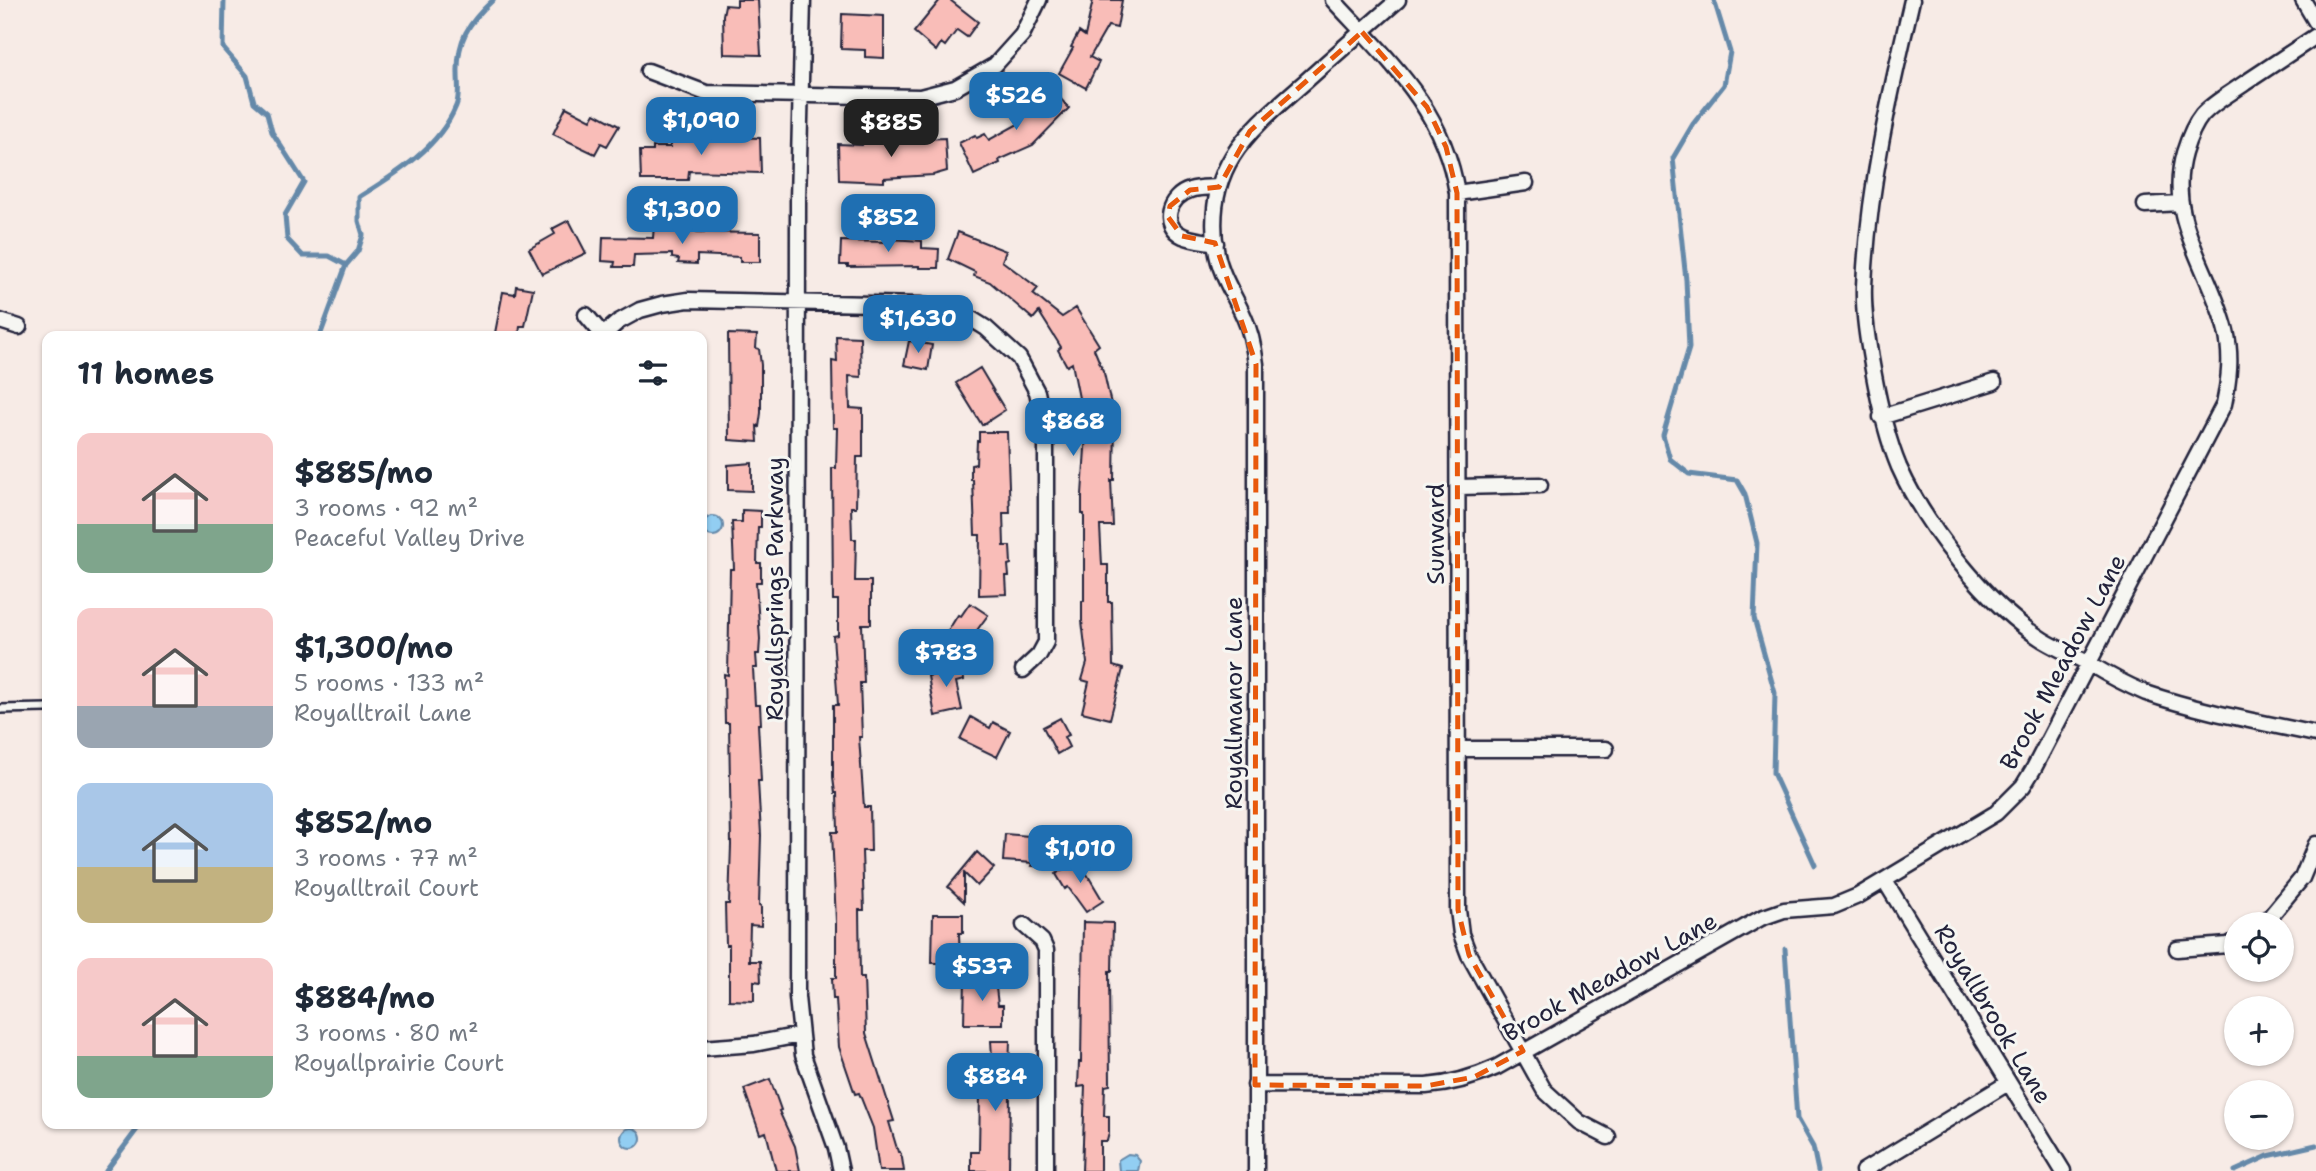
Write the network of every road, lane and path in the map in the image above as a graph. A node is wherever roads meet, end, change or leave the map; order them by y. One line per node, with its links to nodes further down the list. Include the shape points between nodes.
1 (803, 0): 11 (street, Royallsprings Parkway)
2 (1039, 0): 11 (street, via 1027,27 1006,55 955,88 920,97)
3 (1333, 0): 8 (street, Sunward)
4 (1398, 0): 8 (street, Royallmanor Lane)
5 (1912, 0): 25 (street, via 1871,200 1864,289)
6 (2303, 0): 7 (street)
7 (2316, 22)
8 (1362, 32): 13 (street, Royallmanor Lane, via 1250,131 1228,162); 14 (street, Sunward, via 1427,107 1446,147)
9 (2316, 36): 15 (street, Brook Meadow Lane, via 2202,115 2183,157)
10 (648, 71): 11 (street, via 706,93)
11 (801, 95): 18 (street, Royallsprings Parkway)
12 (1526, 183): 14 (street)
13 (1218, 187): 17 (street, Royallmanor Lane); 17 (street, via 1179,196 1168,217 1182,236)
14 (1457, 193): 27 (street, Sunward)
15 (2180, 203): 16 (street); 28 (street, Brook Meadow Lane, via 2189,239 2227,332 2229,381 2216,424)
16 (2145, 205)
17 (1216, 243): 45 (street, Royallmanor Lane, via 1222,273 1249,328 1256,364)
18 (798, 301): 23 (street, via 662,304 628,316); 29 (street, via 950,310 998,337 1025,368 1037,392 1046,432 1046,642); 41 (street, Royallsprings Parkway)
19 (586, 315): 22 (street)
20 (0, 321): 21 (street)
21 (19, 327)
22 (599, 331)
23 (609, 331)
24 (1994, 382): 25 (street)
25 (1881, 417): 28 (street, via 1910,489 1941,538 1980,586 2043,640)
26 (1540, 485): 27 (street)
27 (1459, 487): 33 (street, Sunward)
28 (2089, 664): 32 (street, via 2144,692); 36 (street, Brook Meadow Lane, via 2034,768 2011,800)
29 (1023, 670)
30 (42, 708): 31 (lane)
31 (0, 709)
32 (2316, 734)
33 (1458, 749): 34 (street); 43 (street, Sunward, via 1461,934)
34 (1606, 749)
35 (2316, 844): 37 (street, via 2302,878)
36 (1885, 881): 43 (street, Brook Meadow Lane, via 1834,906 1784,910 1761,918); 44 (street, Royallbrook Lane)
37 (2274, 912)
38 (1024, 925): 48 (street, via 1046,950)
39 (2224, 945): 40 (street)
40 (2177, 949)
41 (800, 1035): 42 (street); 47 (street, Royallsprings Parkway)
42 (707, 1048)
43 (1523, 1051): 45 (street, Brook Meadow Lane, via 1452,1084); 46 (street, Sunward, via 1544,1090 1559,1106)
44 (2008, 1083): 50 (street); 51 (street, Royallbrook Lane)
45 (1255, 1084): 49 (street, Royallmanor Lane)
46 (1608, 1137)
47 (841, 1171)
48 (1046, 1171)
49 (1255, 1171)
50 (1863, 1171)
51 (2063, 1171)

